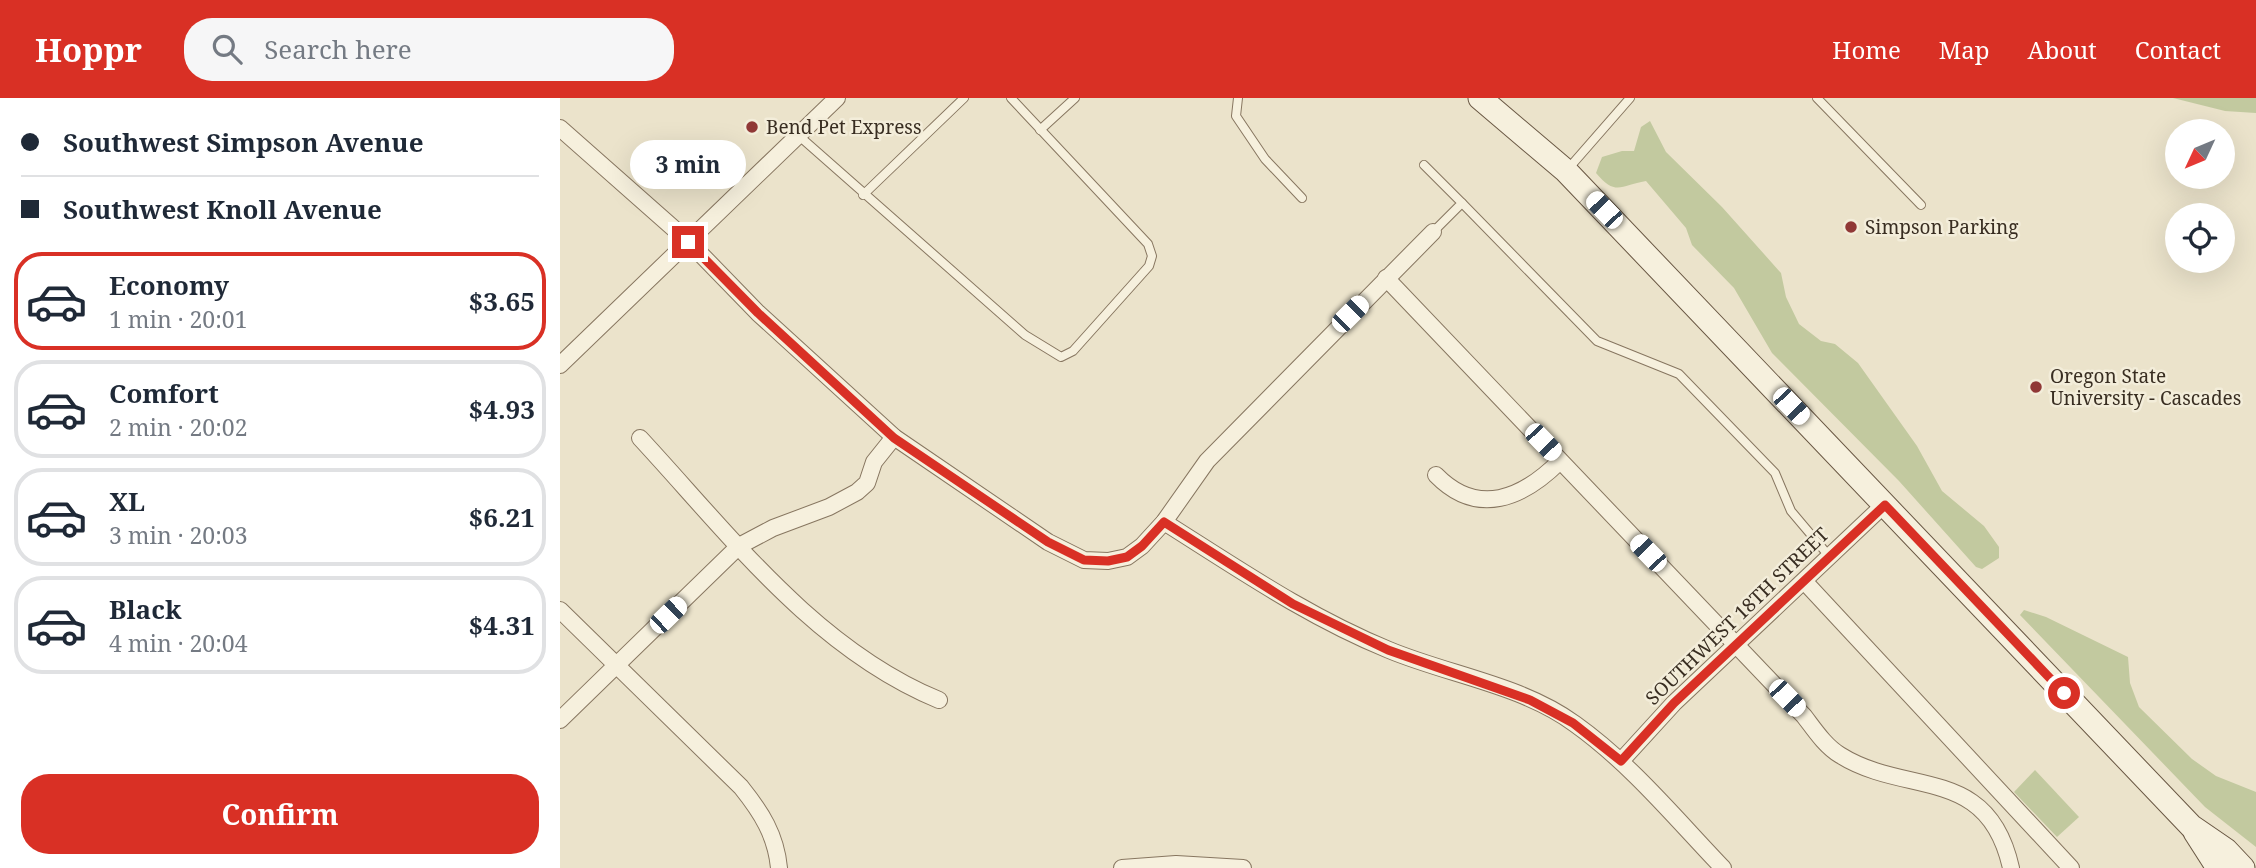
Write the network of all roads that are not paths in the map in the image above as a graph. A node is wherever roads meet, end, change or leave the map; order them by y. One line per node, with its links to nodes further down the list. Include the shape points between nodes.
1 (837, 98): 11 (street)
2 (964, 98): 14 (lane)
3 (1011, 98): 10 (lane)
4 (1075, 98): 10 (lane)
5 (1238, 98): 15 (lane, via 1236,116 1265,159)
6 (1480, 98): 13 (street)
7 (1630, 98): 13 (lane)
8 (1817, 98): 17 (lane)
9 (560, 128): 19 (street)
10 (1040, 130): 14 (lane, via 1147,244 1152,256 1149,266 1082,341 1061,357 1025,335)
11 (798, 135): 14 (lane); 19 (street)
12 (1424, 165): 16 (lane)
13 (1566, 171): 26 (street)
14 (863, 195)
15 (1302, 198)
16 (1462, 203): 18 (lane); 29 (lane, via 1597,341 1679,374 1775,472 1791,511)
17 (1921, 205)
18 (1433, 232): 20 (street)
19 (688, 242): 21 (street); 23 (street)
20 (1386, 278): 24 (street); 27 (street, via 1207,461)
21 (563, 357)
22 (639, 438): 28 (street)
23 (894, 438): 27 (street, via 1048,542 1084,560 1127,557); 28 (street, via 857,492)
24 (1560, 461): 25 (street, via 1527,488 1494,499 1464,497); 32 (street)
25 (1436, 475)
26 (1885, 505): 29 (street, SOUTHWEST 18TH STREET); 37 (street)
27 (1164, 522): 36 (street, via 1293,604 1388,650 1530,700 1573,723)
28 (739, 546): 33 (street); 34 (street, via 835,640 900,682)
29 (1829, 556): 30 (street, SOUTHWEST 18TH STREET)
30 (1804, 581): 32 (street, SOUTHWEST 18TH STREET); 43 (street)
31 (560, 610): 33 (street)
32 (1735, 645): 36 (street, SOUTHWEST 18TH STREET); 42 (street, via 1840,756 1891,775 1949,788 1975,803 1996,827)
33 (615, 667): 35 (street); 38 (street, via 741,788 773,838)
34 (939, 700)
35 (560, 720)
36 (1621, 761): 41 (street)
37 (2191, 827): 44 (street); 45 (street, via 2226,850)
38 (779, 868)
39 (1122, 868): 40 (street, via 1175,864)
40 (1243, 868)
41 (1723, 868)
42 (2011, 868)
43 (2071, 868)
44 (2218, 868)
45 (2243, 868)

